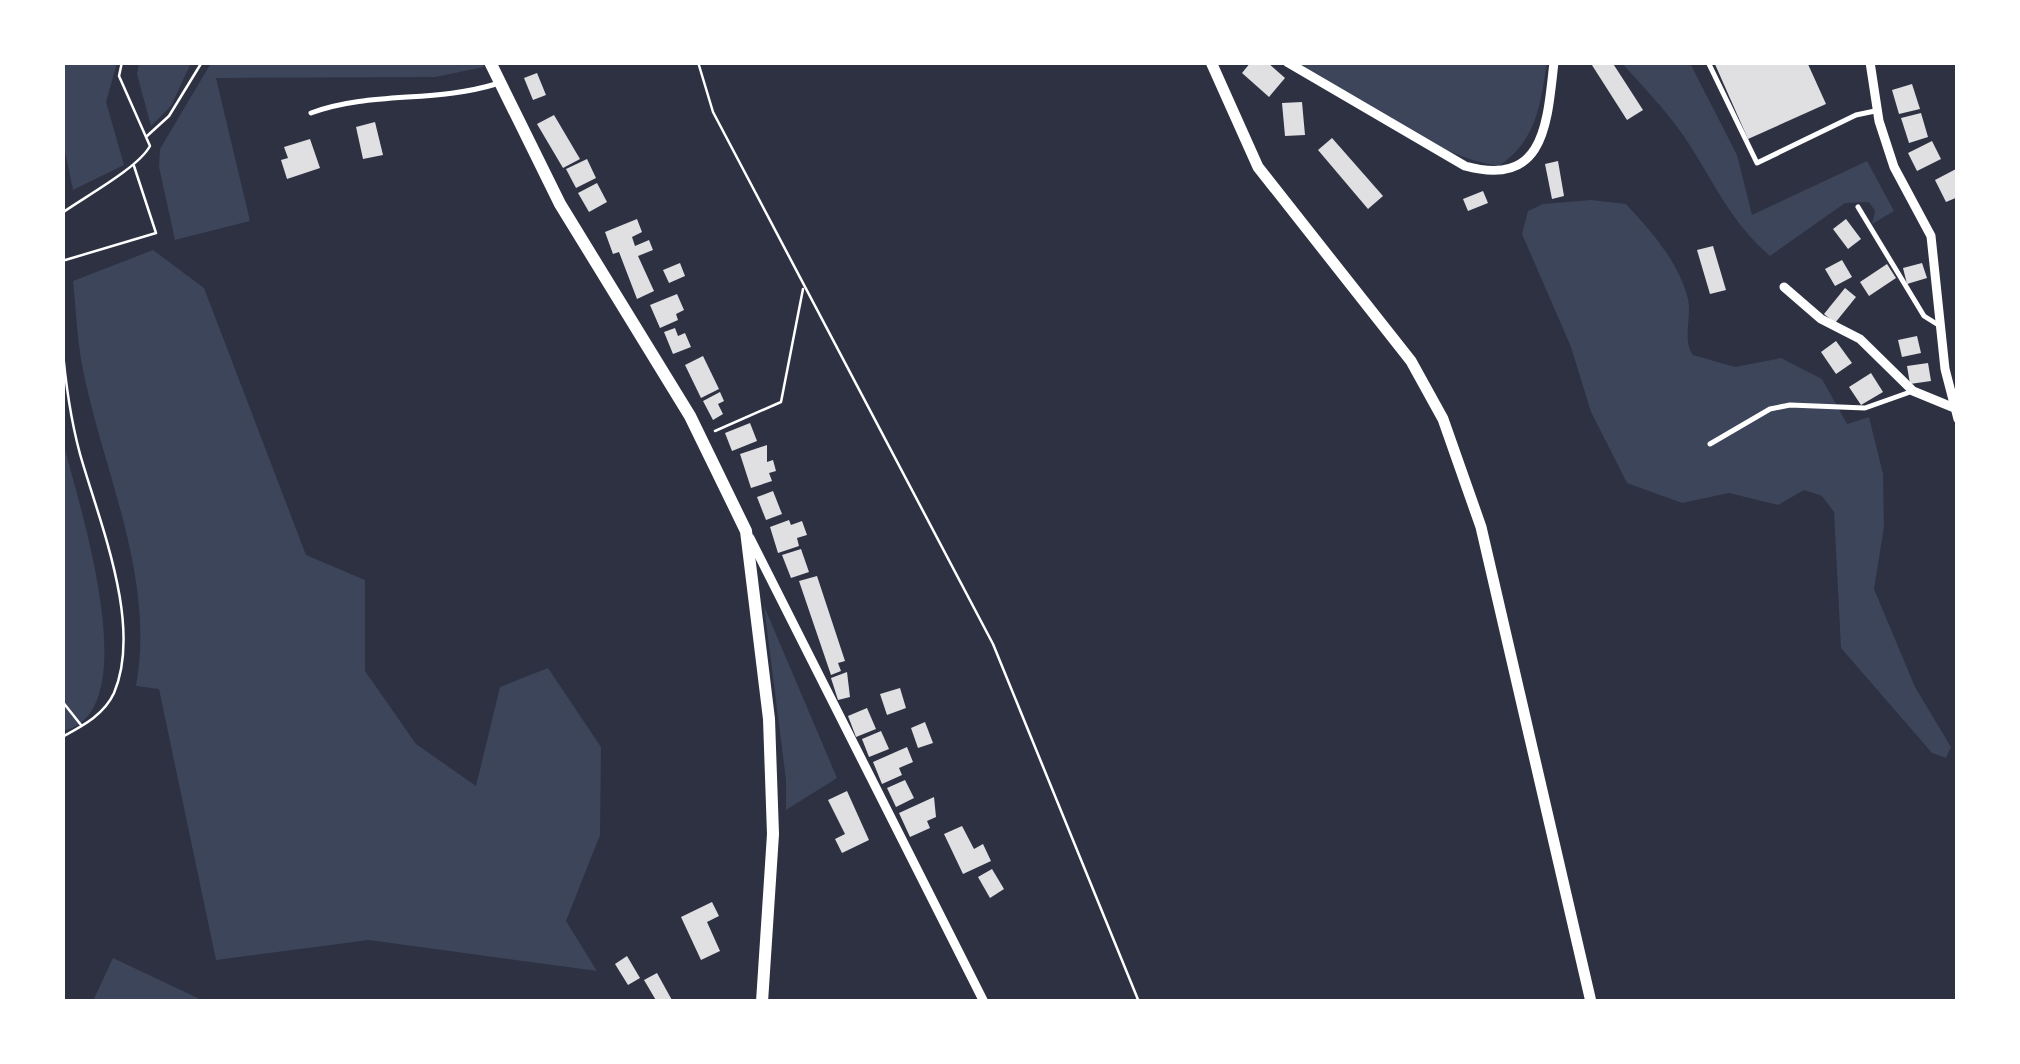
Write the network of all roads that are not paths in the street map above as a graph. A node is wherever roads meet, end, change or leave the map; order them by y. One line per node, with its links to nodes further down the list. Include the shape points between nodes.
1 (490, 62): 7 (main road)
2 (1211, 62): 20 (street, via 1258,167 1411,361 1443,419 1481,527)
3 (1287, 62): 4 (street, via 1465,166 1490,173 1527,162 1541,140)
4 (1554, 62)
5 (1708, 62): 8 (lane, via 1757,163)
6 (1870, 62): 8 (street)
7 (499, 83): 9 (lane, via 426,98 347,100); 17 (main road, via 560,204 700,438)
8 (1876, 111): 12 (street, via 1894,167 1931,236)
9 (311, 113)
10 (1858, 208): 12 (lane, via 1924,316)
11 (1784, 288): 13 (street, via 1821,319 1860,339)
12 (1940, 326): 14 (street)
13 (1913, 392): 14 (street); 16 (lane, via 1873,406 1770,409)
14 (1952, 407): 15 (street)
15 (1958, 419)
16 (1710, 444)
17 (746, 531): 18 (main road, via 770,758); 19 (street)
18 (762, 1002)
19 (984, 1002)
20 (1591, 1002)

